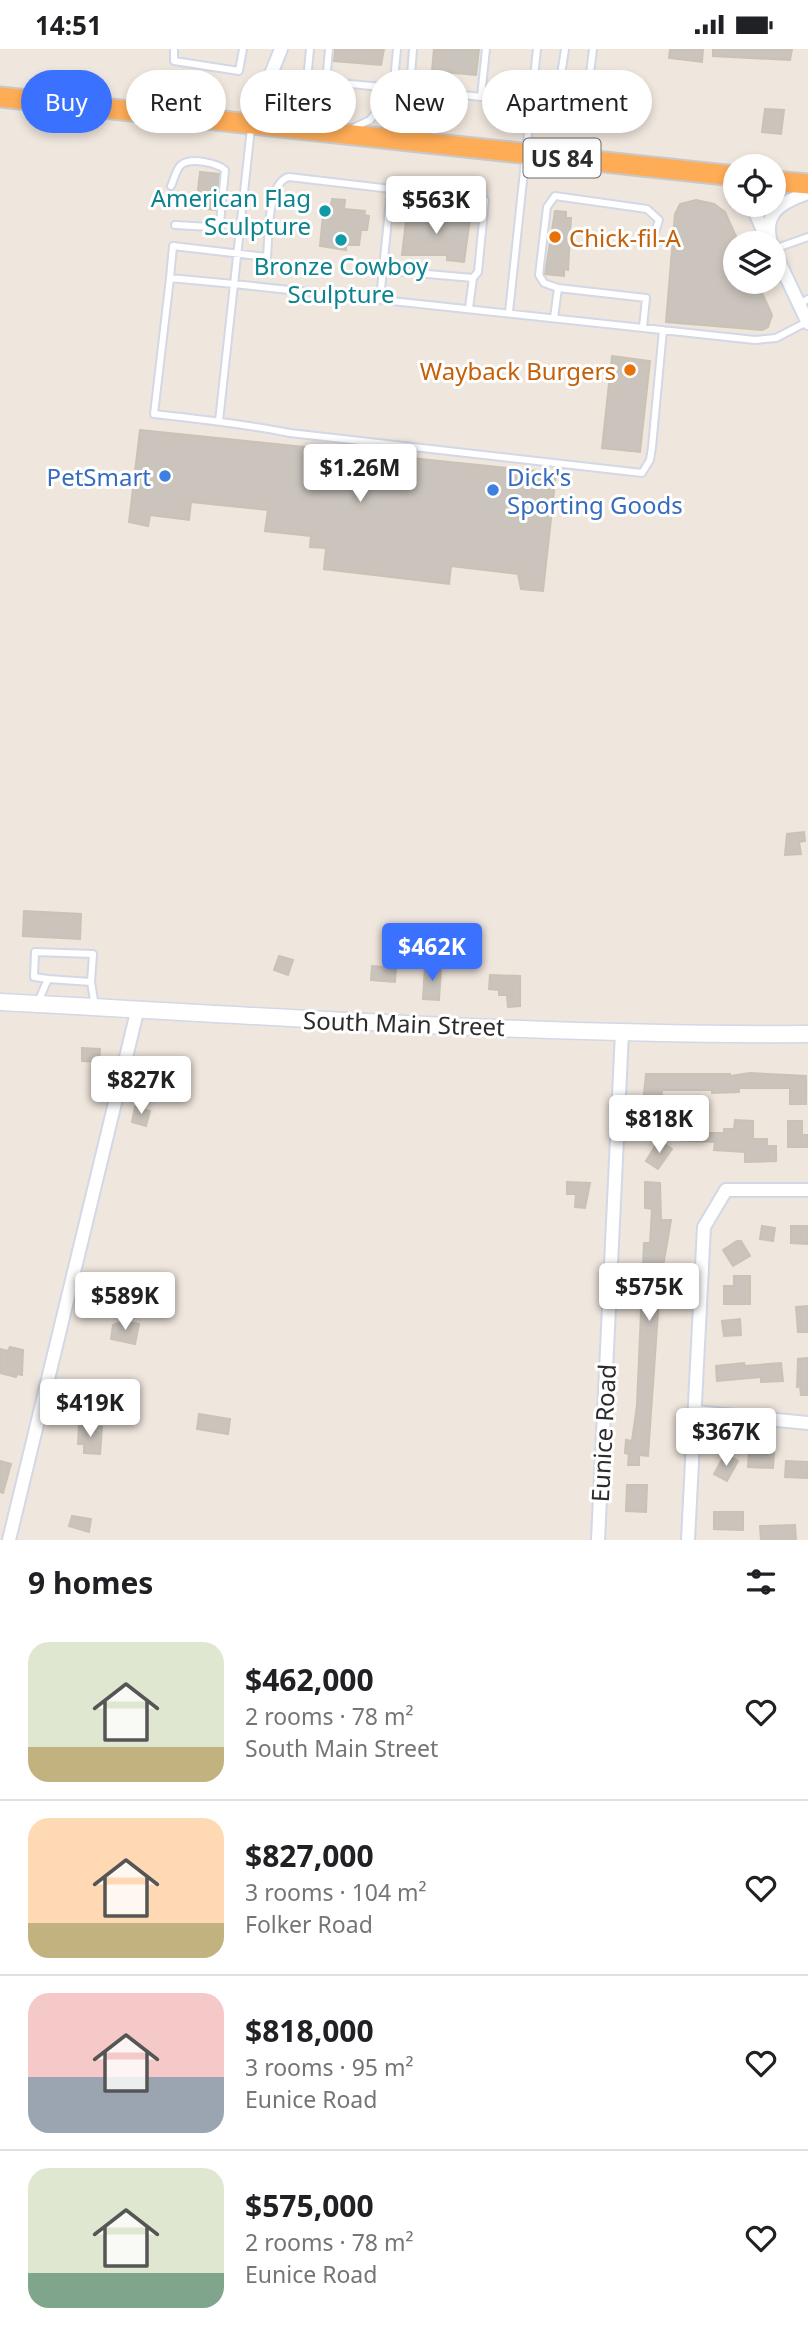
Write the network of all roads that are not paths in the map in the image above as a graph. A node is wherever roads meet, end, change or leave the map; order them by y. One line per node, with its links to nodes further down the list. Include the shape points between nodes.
1 (174, 49): 2 (lane, via 174,61 239,71)
2 (243, 49)
3 (310, 49): 13 (lane)
4 (329, 49): 14 (lane)
5 (397, 49): 15 (lane)
6 (413, 49): 7 (lane, via 410,89 481,97)
7 (486, 49)
8 (537, 49): 26 (lane)
9 (565, 49): 16 (lane)
10 (593, 49): 17 (lane)
11 (278, 50): 12 (street)
12 (271, 70)
13 (308, 70)
14 (327, 70)
15 (395, 70)
16 (562, 70)
17 (590, 70)
18 (0, 97): 20 (highway, US 84)
19 (370, 120): 24 (lane)
20 (240, 123)
21 (250, 133): 38 (lane)
22 (331, 133): 24 (highway, US 84)
23 (389, 133): 25 (lane)
24 (340, 134): 25 (highway, US 84)
25 (389, 139): 26 (highway, US 84)
26 (525, 154): 27 (highway, US 84); 48 (lane)
27 (723, 175)
28 (786, 182): 29 (highway)
29 (808, 184)
30 (171, 186): 33 (lane, via 185,163 216,164 225,170 220,223 211,227)
31 (391, 189): 38 (lane, via 282,179 274,188 267,257); 39 (lane); 42 (lane, via 485,199 478,272)
32 (808, 193): 34 (street, via 785,201 772,212)
33 (175, 225)
34 (768, 231)
35 (654, 235): 44 (lane, via 659,220 646,209 555,195 547,207 539,275 544,283)
36 (808, 237): 37 (lane)
37 (786, 245)
38 (237, 253): 41 (lane, via 173,246); 43 (lane)
39 (382, 270): 42 (lane); 45 (lane)
40 (786, 271): 46 (street)
41 (170, 278): 43 (lane); 53 (lane, via 154,414)
42 (473, 278): 47 (lane)
43 (234, 283): 45 (lane); 53 (lane)
44 (558, 288): 49 (lane); 51 (lane, via 646,298)
45 (380, 299): 47 (lane)
46 (804, 302): 50 (street)
47 (469, 308): 48 (lane)
48 (509, 312): 49 (lane)
49 (554, 318): 51 (lane)
50 (808, 323): 52 (lane, via 786,334 755,340)
51 (643, 327): 52 (lane)
52 (663, 330): 53 (lane, via 650,460 642,473)
53 (219, 421)
54 (48, 979): 55 (lane); 55 (lane, via 34,978 35,952 69,957 93,954); 57 (lane)
55 (91, 982): 58 (lane)
56 (0, 1002): 57 (street, South Main Street)
57 (38, 1004): 58 (street, South Main Street)
58 (96, 1009): 59 (street, South Main Street)
59 (137, 1012): 60 (street, South Main Street); 65 (street)
60 (622, 1032): 61 (street, South Main Street); 66 (street, Eunice Road)
61 (808, 1034)
62 (808, 1190): 63 (street, via 726,1190 705,1227)
63 (696, 1412): 64 (street); 67 (street)
64 (808, 1423)
65 (9, 1540)
66 (597, 1540)
67 (688, 1540)

